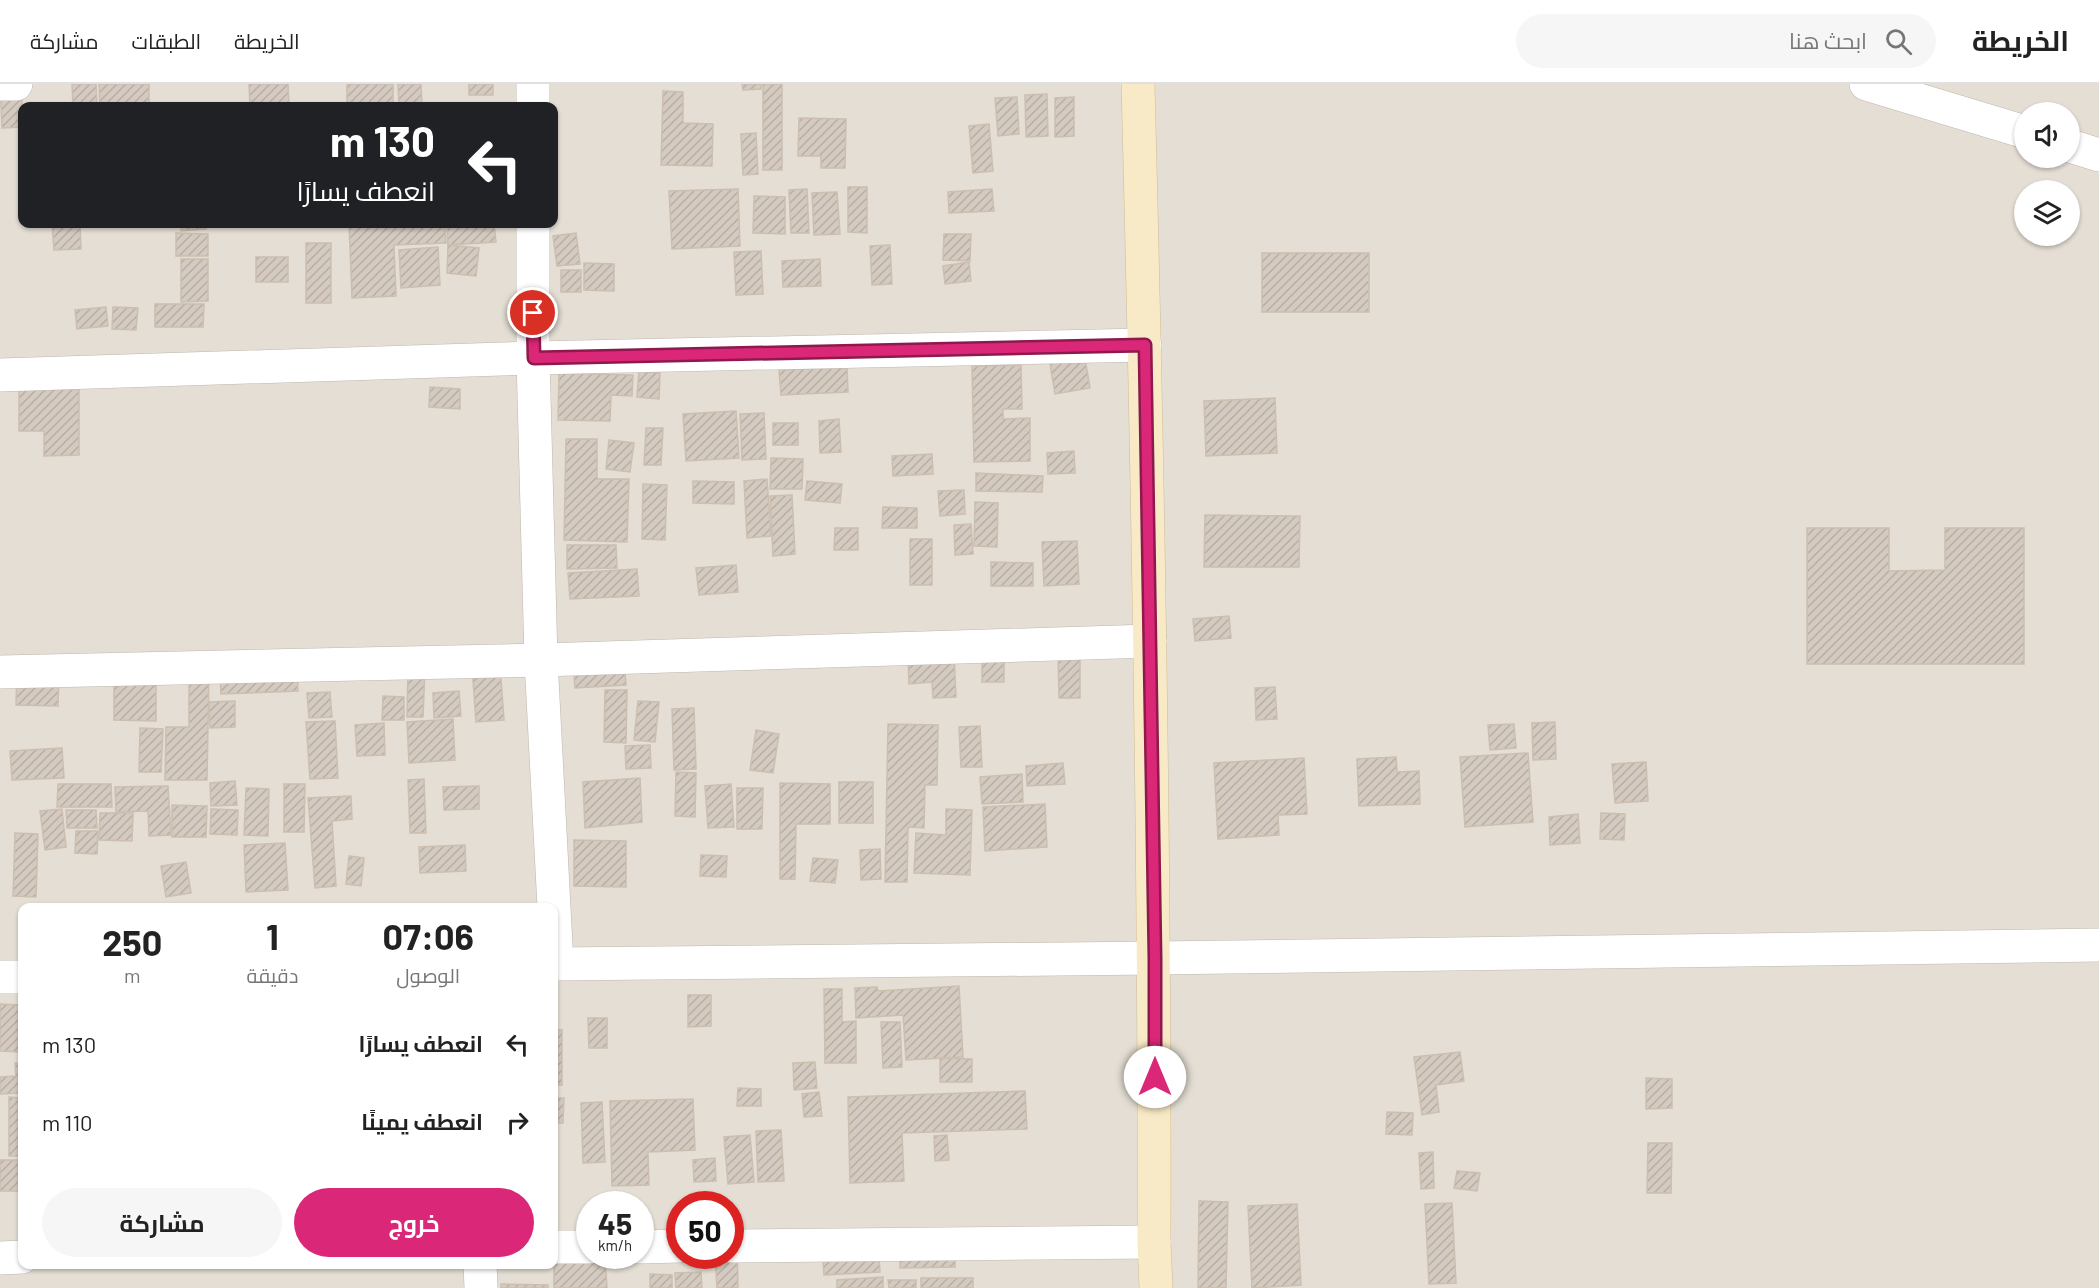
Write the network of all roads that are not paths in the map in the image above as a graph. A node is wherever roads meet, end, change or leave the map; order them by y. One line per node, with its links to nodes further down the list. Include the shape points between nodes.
1 (0, 84): 2 (street)
2 (16, 84)
3 (533, 84): 6 (street)
4 (1138, 84): 11 (main road)
5 (1866, 84): 7 (street)
6 (533, 102)
7 (2014, 129)
8 (2080, 149): 9 (street)
9 (2099, 155)
10 (533, 228): 12 (street)
11 (1145, 345): 12 (street); 14 (main road)
12 (534, 358): 13 (street); 15 (street)
13 (0, 375)
14 (1150, 642): 15 (street); 19 (main road)
15 (541, 660): 16 (street); 17 (street)
16 (0, 672)
17 (552, 903)
18 (2099, 945): 19 (street)
19 (1155, 958): 20 (street); 23 (main road)
20 (558, 964)
21 (0, 977): 22 (street)
22 (18, 977)
23 (1154, 1242): 24 (street); 31 (main road)
24 (744, 1246)
25 (558, 1247): 26 (street)
26 (576, 1247)
27 (18, 1257): 28 (street)
28 (0, 1258)
29 (480, 1269): 30 (street)
30 (481, 1288)
31 (1156, 1288)

